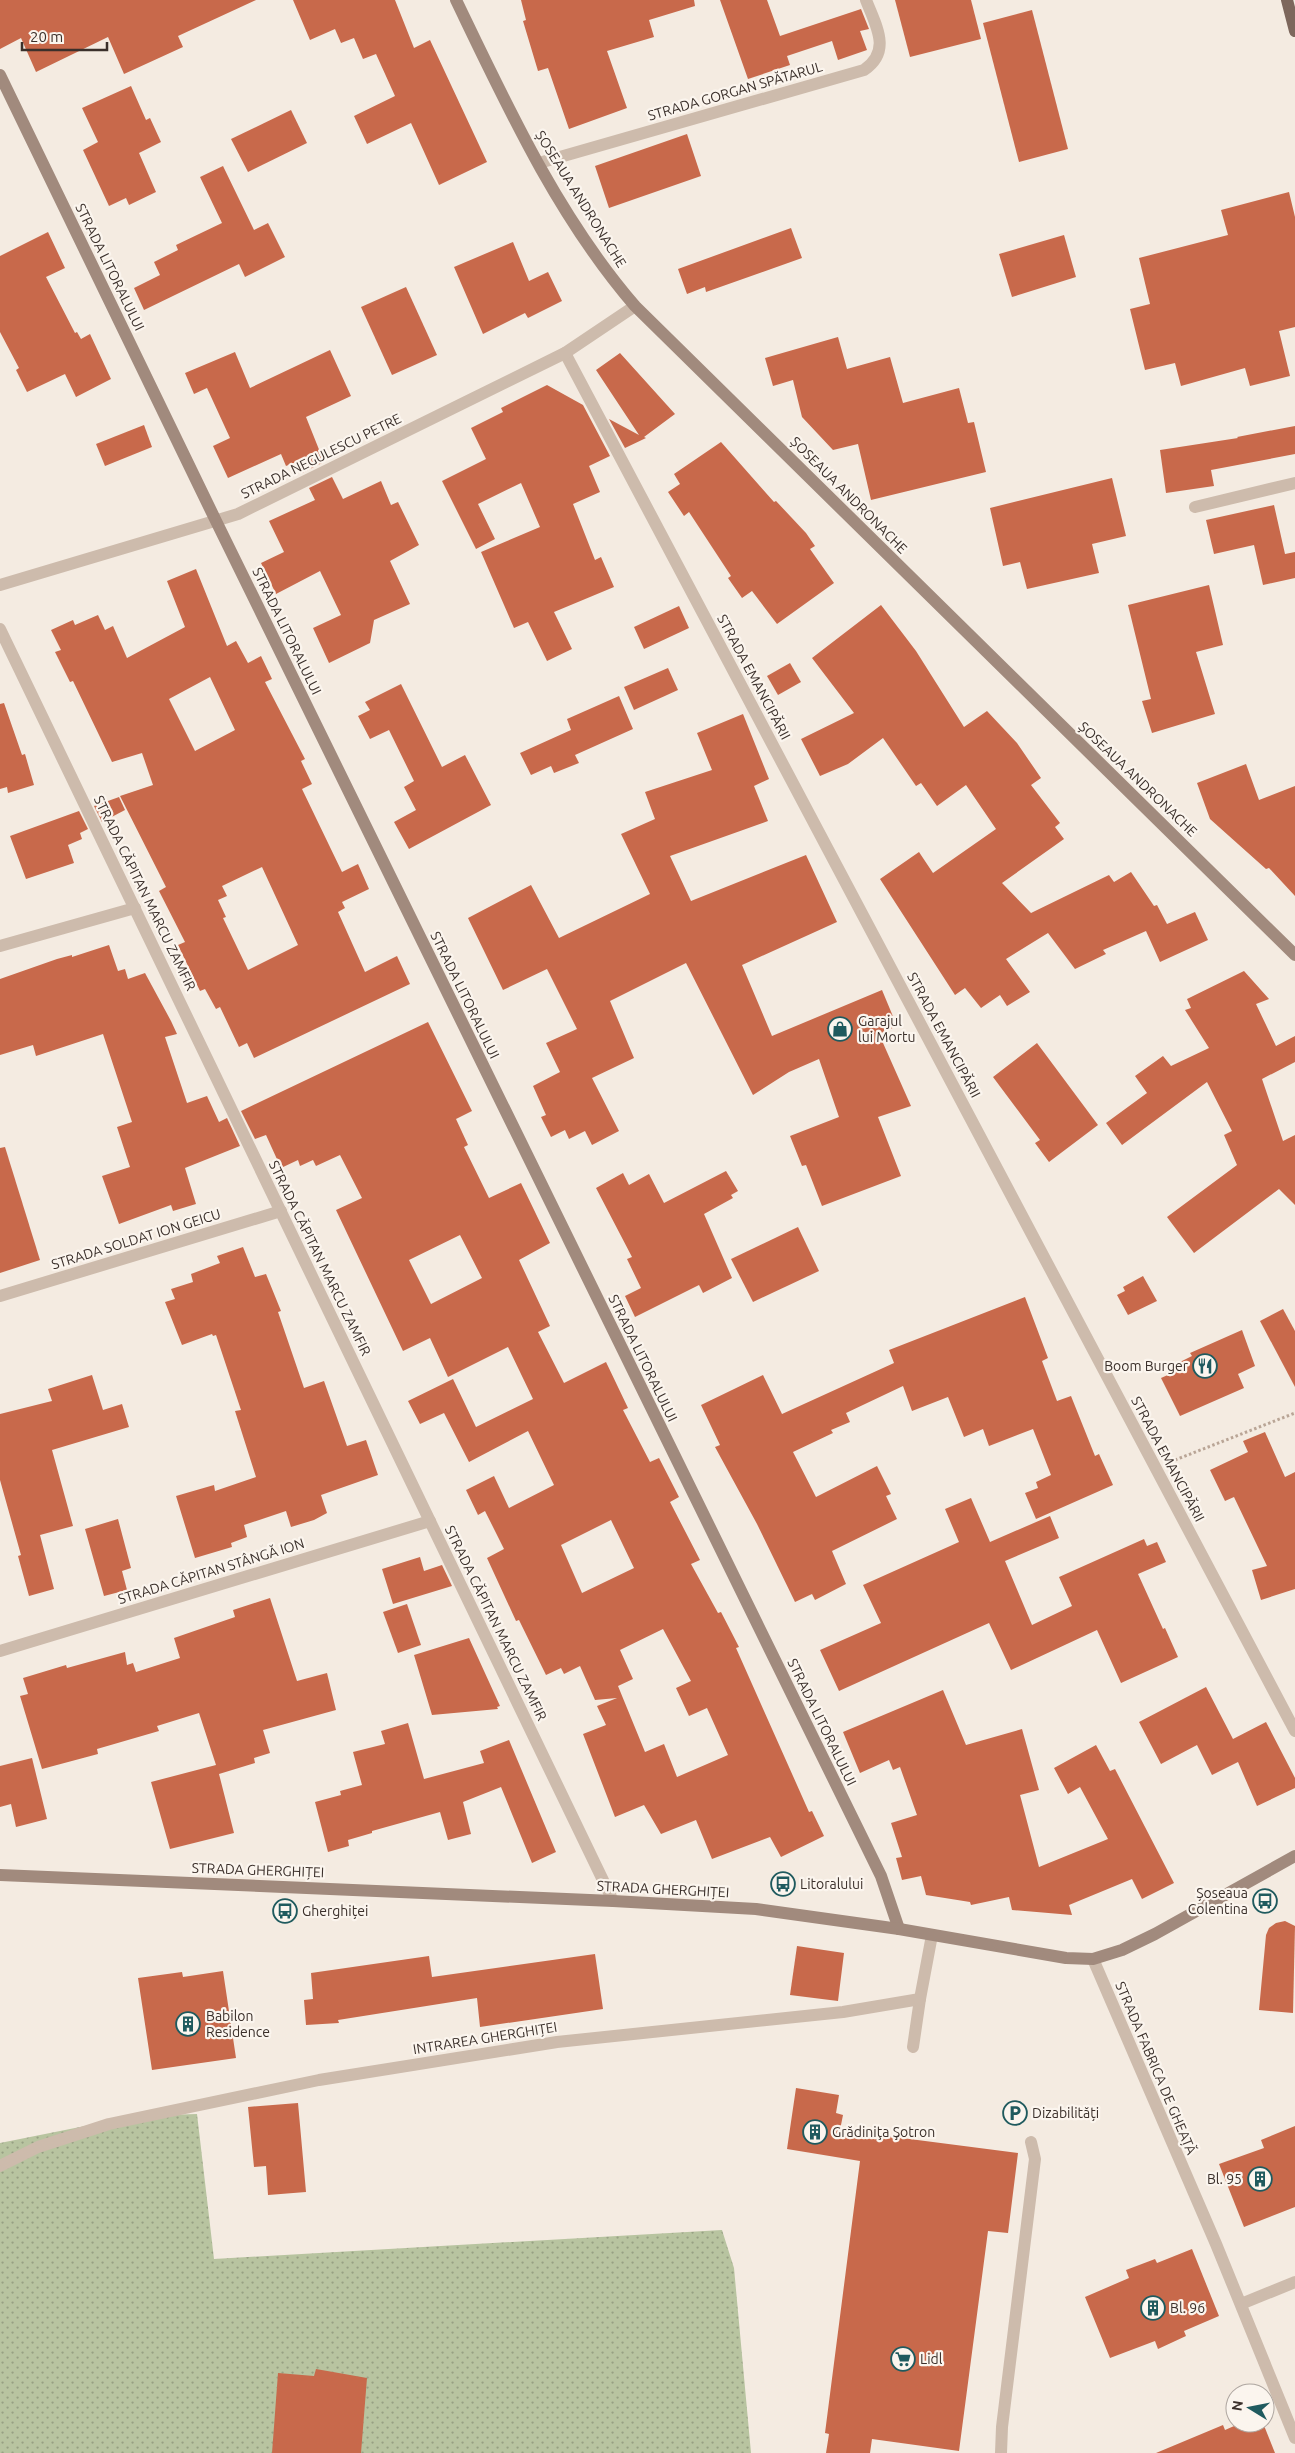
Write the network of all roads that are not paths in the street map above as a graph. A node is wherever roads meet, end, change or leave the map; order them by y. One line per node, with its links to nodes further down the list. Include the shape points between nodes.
1 (456, 0): 6 (main road, ȘOSEAUA ANDRONACHE)
2 (866, 0): 6 (street, STRADA GORGAN SPĂTARUL, via 880,44 874,63 864,70)
3 (1287, 0): 4 (main road)
4 (1295, 30)
5 (0, 75): 11 (main road, STRADA LITORALULUI)
6 (538, 163): 7 (main road, ȘOSEAUA ANDRONACHE, via 608,272)
7 (635, 306): 8 (street, STRADA NEGULESCU PETRE); 16 (main road, ȘOSEAUA ANDRONACHE)
8 (565, 353): 11 (street, STRADA NEGULESCU PETRE, via 238,514); 21 (street, STRADA EMANCIPĂRII)
9 (1295, 483): 10 (street)
10 (1195, 507)
11 (216, 521): 12 (street, STRADA NEGULESCU PETRE); 25 (main road, STRADA LITORALULUI, via 881,1876)
12 (0, 585)
13 (0, 628): 14 (street, STRADA CĂPITAN MARCU ZAMFIR)
14 (135, 908): 15 (street); 17 (street, STRADA CĂPITAN MARCU ZAMFIR)
15 (0, 946)
16 (1295, 955)
17 (281, 1211): 18 (street, STRADA SOLDAT ION GEICU); 19 (street, STRADA CĂPITAN MARCU ZAMFIR)
18 (0, 1296)
19 (430, 1521): 20 (street, STRADA CĂPITAN STÂNGĂ ION); 24 (street, STRADA CĂPITAN MARCU ZAMFIR)
20 (0, 1651)
21 (1295, 1731)
22 (1295, 1856): 27 (main road, STRADA GHERGHIȚEI, via 1155,1934)
23 (0, 1875): 24 (main road, STRADA GHERGHIȚEI)
24 (613, 1901): 25 (main road, STRADA GHERGHIȚEI, via 784,1912)
25 (899, 1929): 26 (main road, STRADA GHERGHIȚEI)
26 (932, 1935): 27 (main road, STRADA GHERGHIȚEI, via 1066,1958); 28 (street)
27 (1093, 1959): 33 (street, STRADA FABRICA DE GHEAȚĂ)
28 (920, 2000): 29 (street); 31 (street, INTRAREA GHERGHIȚEI, via 843,2012 558,2042 318,2080 109,2124 38,2147)
29 (914, 2047)
30 (1031, 2142): 35 (street, via 1035,2159 1034,2178)
31 (0, 2166)
32 (1295, 2282): 33 (street)
33 (1241, 2304): 34 (street, STRADA FABRICA DE GHEAȚĂ)
34 (1295, 2438)
35 (1001, 2453)

